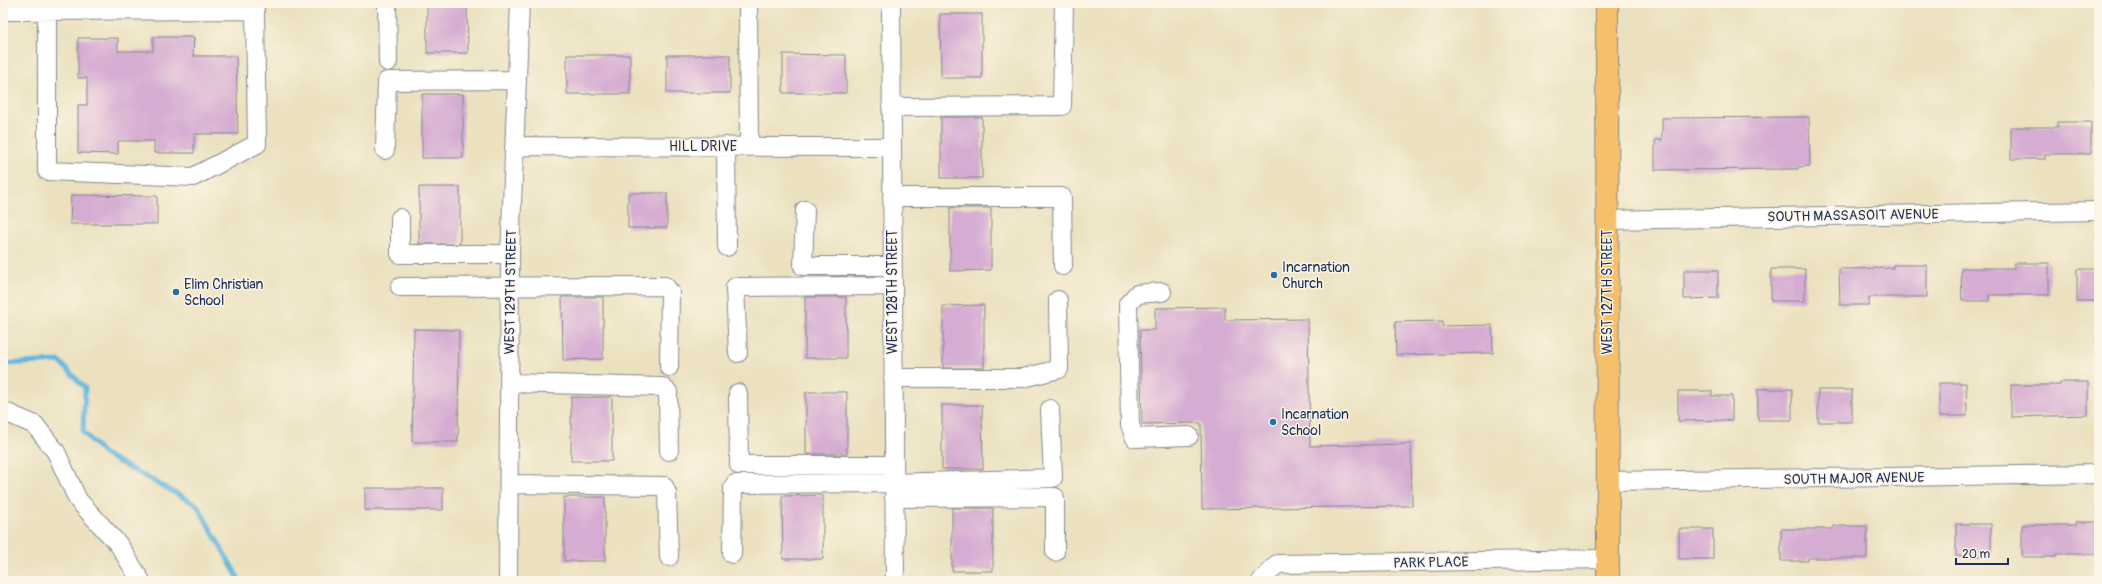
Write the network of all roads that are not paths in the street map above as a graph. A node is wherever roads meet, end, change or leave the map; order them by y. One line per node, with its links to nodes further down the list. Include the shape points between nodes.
1 (387, 3): 10 (street)
2 (520, 3): 11 (street, WEST 129TH STREET)
3 (748, 3): 15 (street)
4 (891, 3): 12 (street, WEST 128TH STREET)
5 (1064, 3): 12 (street, via 1062,106)
6 (1606, 3): 22 (main road, WEST 127TH STREET)
7 (198, 7): 9 (street); 9 (street, via 255,10 257,144 192,177 47,172)
8 (3, 11): 9 (street)
9 (47, 11)
10 (388, 62)
11 (516, 80): 13 (street, WEST 129TH STREET); 17 (street, via 387,81)
12 (891, 106): 16 (street, WEST 128TH STREET)
13 (514, 146): 14 (street, HILL DRIVE); 24 (street, WEST 129TH STREET)
14 (726, 146): 15 (street, HILL DRIVE); 23 (street)
15 (749, 146): 16 (street, HILL DRIVE)
16 (891, 147): 18 (street, WEST 128TH STREET)
17 (385, 150)
18 (892, 197): 25 (street, WEST 128TH STREET); 26 (street, via 1062,197)
19 (805, 210): 25 (street, via 803,266)
20 (2099, 211): 22 (street, SOUTH MASSASOIT AVENUE)
21 (400, 218): 24 (street, via 400,254)
22 (1607, 220): 43 (main road, WEST 127TH STREET)
23 (727, 247)
24 (510, 254): 29 (street, WEST 129TH STREET)
25 (892, 266): 27 (street, WEST 128TH STREET)
26 (1063, 266)
27 (892, 286): 32 (street, via 734,287); 34 (street, WEST 128TH STREET)
28 (400, 287): 29 (street)
29 (510, 287): 33 (street, via 665,286 670,292); 35 (street, WEST 129TH STREET)
30 (1162, 292): 39 (street, via 1137,294 1128,304 1130,425 1135,438)
31 (1058, 300): 34 (street, via 1059,369 1023,378)
32 (738, 353)
33 (669, 367)
34 (893, 378): 41 (street, WEST 128TH STREET)
35 (509, 383): 40 (street, via 662,387 668,392); 44 (street, WEST 129TH STREET)
36 (738, 393): 41 (street, via 739,465)
37 (1050, 409): 45 (street, via 1053,478)
38 (3, 411): 50 (street, via 35,425 56,452 78,500 119,545)
39 (1189, 436)
40 (669, 451)
41 (894, 465): 45 (street, WEST 128TH STREET)
42 (2099, 474): 43 (street, SOUTH MAJOR AVENUE)
43 (1608, 481): 49 (main road, WEST 127TH STREET)
44 (509, 484): 48 (street, via 664,486 668,493); 51 (street, WEST 129TH STREET)
45 (894, 490): 46 (street, via 1055,497); 47 (street, via 735,484); 52 (street, WEST 128TH STREET)
46 (1055, 552)
47 (732, 554)
48 (670, 557)
49 (1608, 559): 53 (street, PARK PLACE, via 1277,564); 54 (main road, WEST 127TH STREET)
50 (141, 581)
51 (508, 581)
52 (894, 581)
53 (1261, 581)
54 (1608, 581)

